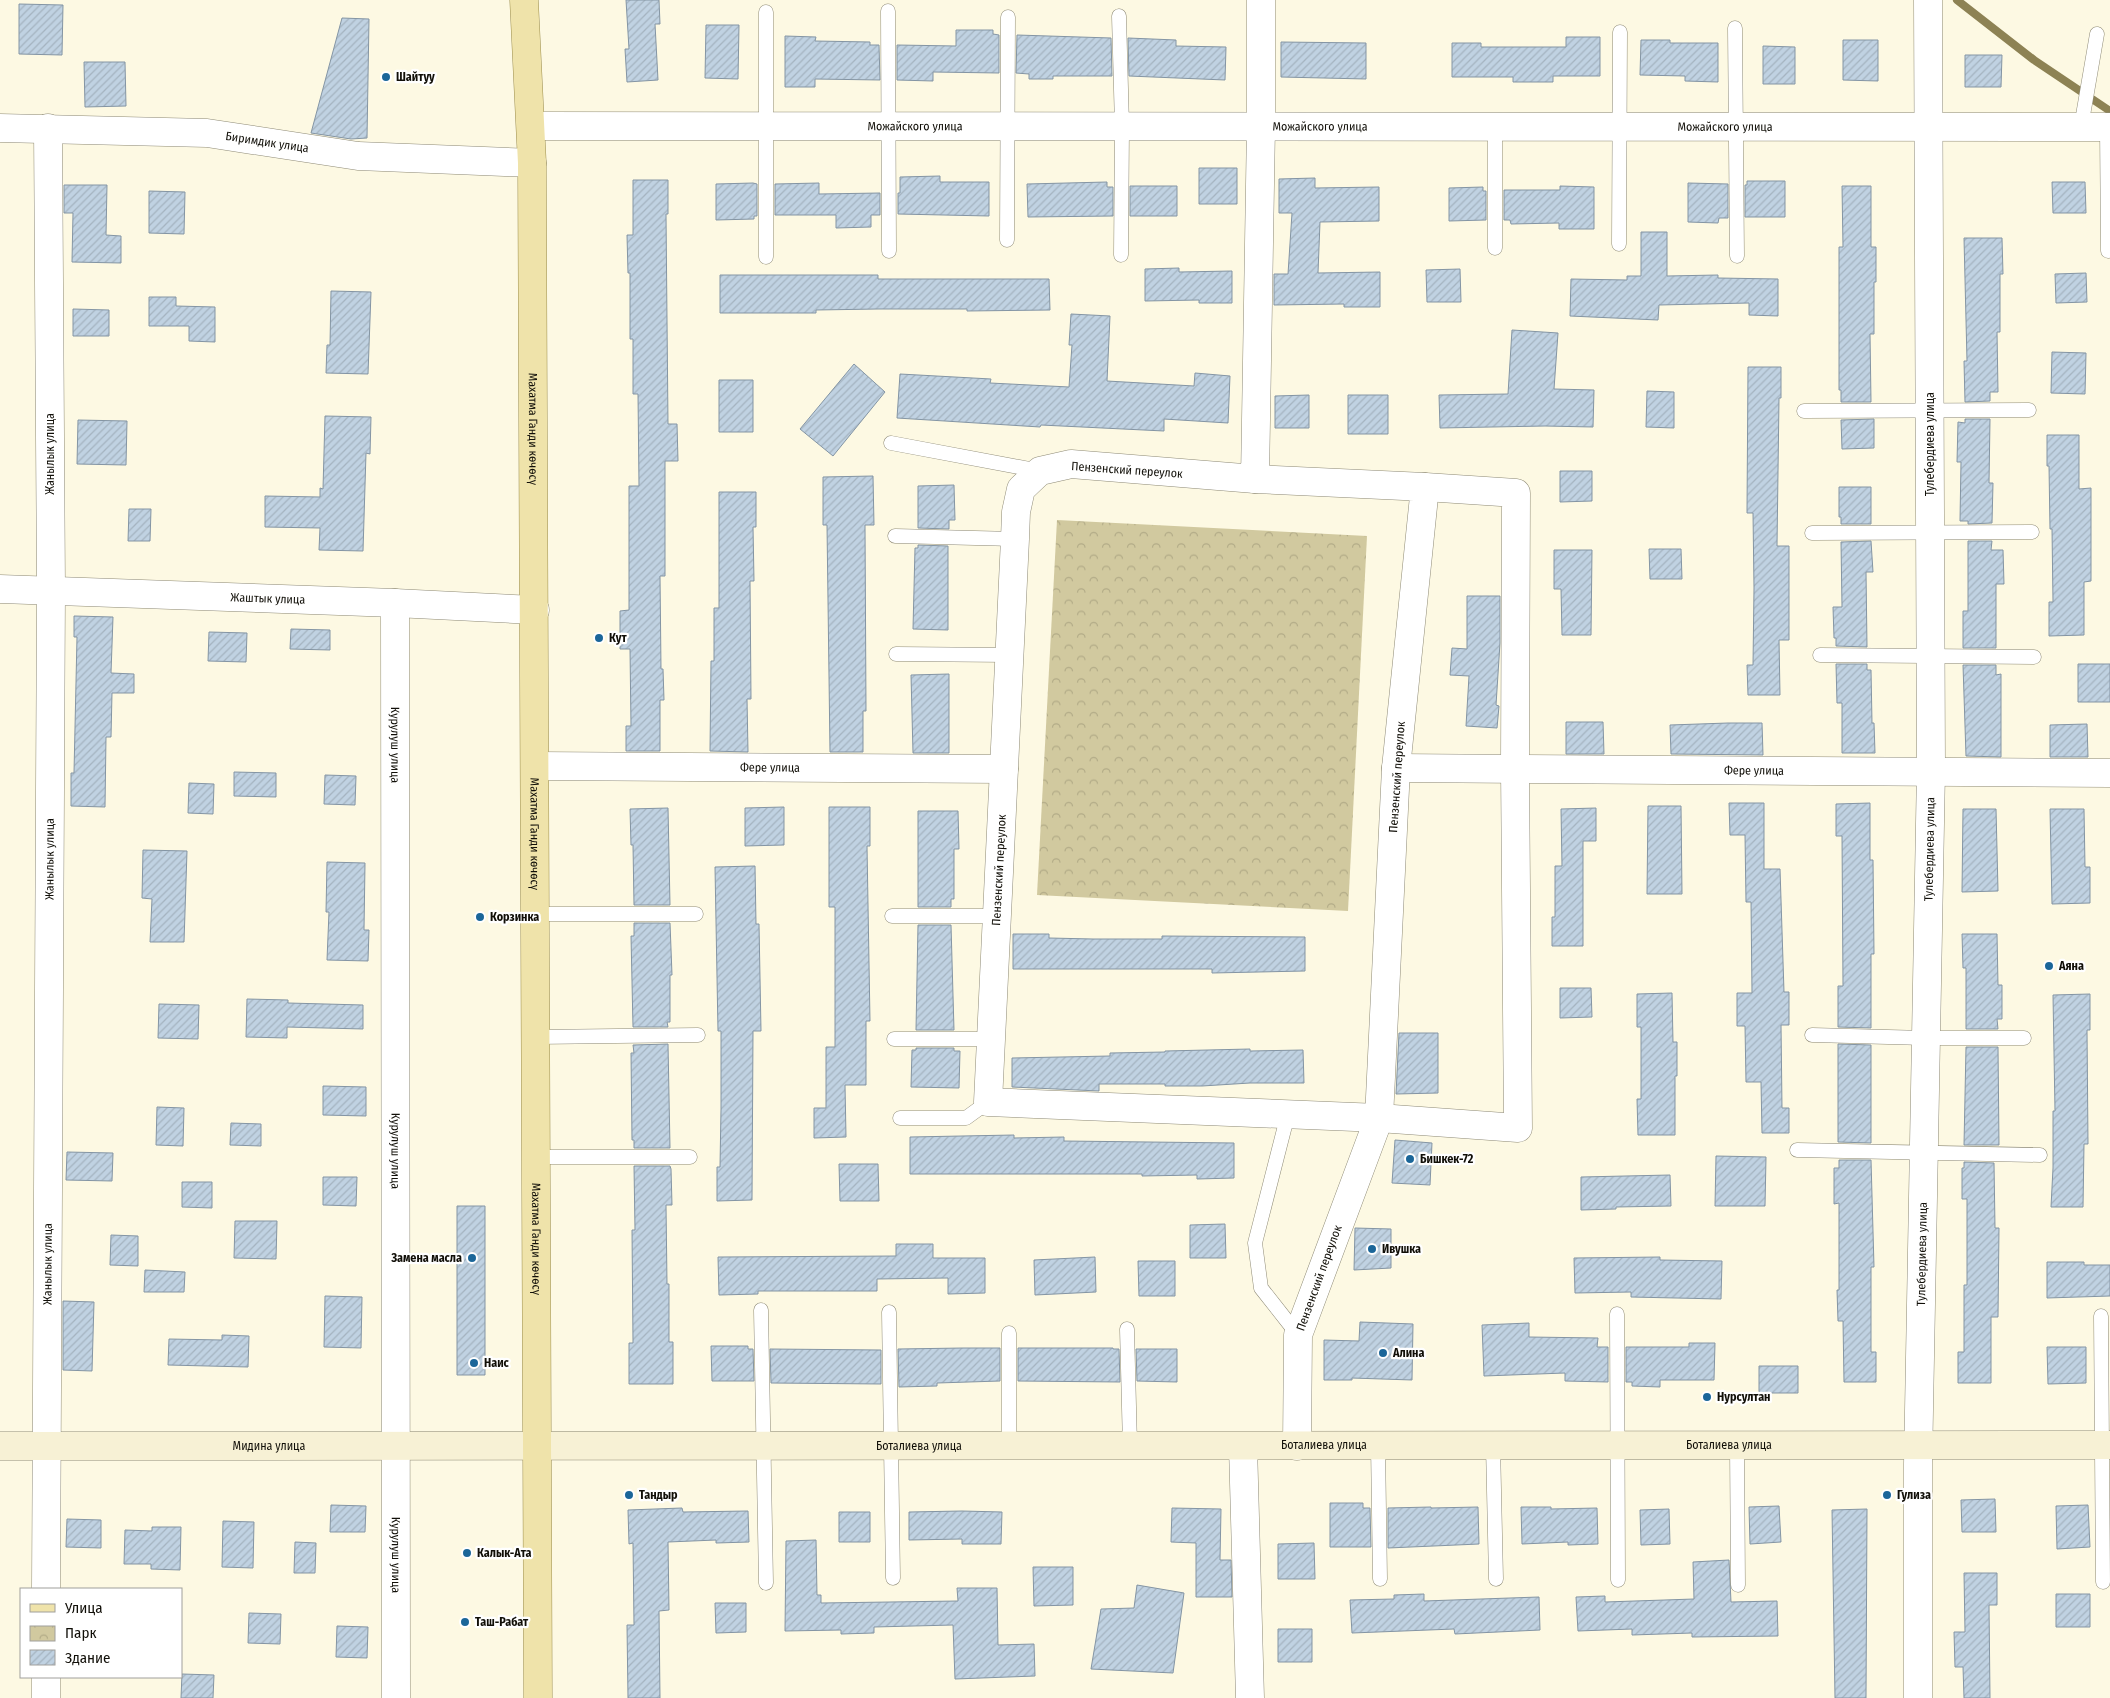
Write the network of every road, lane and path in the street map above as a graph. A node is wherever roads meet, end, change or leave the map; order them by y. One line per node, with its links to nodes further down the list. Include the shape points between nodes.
1 (524, 0): 11 (main road, Махатма Ганди көчөсү)
2 (1260, 0): 16 (street)
3 (1928, 0): 20 (street, Тулебердиева улица)
4 (888, 11): 13 (lane)
5 (766, 12): 12 (lane)
6 (1119, 16): 15 (lane)
7 (1008, 17): 14 (lane)
8 (1735, 28): 19 (lane)
9 (1620, 32): 18 (lane)
10 (2097, 34): 21 (lane)
11 (531, 126): 12 (street, Можайского улица); 24 (main road, Махатма Ганди көчөсү)
12 (766, 126): 13 (street, Можайского улица); 32 (lane)
13 (889, 126): 14 (street, Можайского улица); 28 (lane)
14 (1007, 126): 15 (street, Можайского улица); 25 (lane)
15 (1122, 126): 16 (street, Можайского улица); 30 (lane)
16 (1260, 126): 17 (street, Можайского улица); 38 (street)
17 (1495, 126): 18 (street, Можайского улица); 27 (lane)
18 (1619, 126): 19 (street, Можайского улица); 26 (lane)
19 (1737, 126): 20 (street, Можайского улица); 31 (lane)
20 (1929, 127): 21 (street, Можайского улица); 35 (street, Тулебердиева улица)
21 (2099, 127): 29 (lane)
22 (0, 128): 23 (street, Биримдик улица)
23 (48, 128): 24 (street, Биримдик улица, via 207,133 358,156); 46 (street, Жанылык улица)
24 (532, 162): 48 (main road, Махатма Ганди көчөсү)
25 (1008, 240)
26 (1619, 244)
27 (1495, 248)
28 (889, 251)
29 (2108, 251)
30 (1121, 255)
31 (1737, 256)
32 (766, 257)
33 (2028, 410): 35 (lane)
34 (1804, 411): 35 (lane)
35 (1930, 411): 40 (street, Тулебердиева улица)
36 (891, 443): 37 (lane)
37 (1040, 472): 38 (street, Пензенский переулок, via 1071,464); 44 (street, Пензенский переулок, via 1021,489)
38 (1255, 479): 39 (street, Пензенский переулок)
39 (1425, 487): 55 (street, Пензенский переулок); 57 (street, via 1516,493)
40 (1930, 532): 41 (lane); 42 (lane); 52 (street, Тулебердиева улица)
41 (2032, 532)
42 (1812, 533)
43 (896, 536): 44 (lane)
44 (1015, 539): 50 (street, Пензенский переулок)
45 (0, 589): 46 (street, Жаштык улица)
46 (52, 590): 47 (street, Жаштык улица); 95 (street, Жанылык улица)
47 (396, 603): 48 (street, Жаштык улица); 87 (street, Курулуш улица)
48 (535, 610): 54 (main road, Махатма Ганди көчөсү)
49 (896, 654): 50 (lane)
50 (1009, 655): 56 (street, Пензенский переулок)
51 (1820, 655): 52 (lane)
52 (1930, 655): 53 (lane); 58 (street, Тулебердиева улица)
53 (2034, 658)
54 (536, 766): 56 (street, Фере улица); 60 (main road, Махатма Ганди көчөсү)
55 (1396, 768): 57 (street, Фере улица); 74 (street, Пензенский переулок)
56 (1004, 769): 63 (street, Пензенский переулок)
57 (1514, 769): 58 (street, Фере улица); 74 (street, via 1518,1128)
58 (1931, 770): 59 (street, Фере улица); 67 (street, Тулебердиева улица)
59 (2110, 773)
60 (536, 914): 61 (lane); 66 (main road, Махатма Ганди көчөсү)
61 (696, 914)
62 (892, 916): 63 (lane)
63 (997, 916): 70 (street, Пензенский переулок)
64 (1812, 1034): 67 (lane)
65 (698, 1035): 66 (lane)
66 (536, 1037): 78 (main road, Махатма Ганди көчөсү)
67 (1926, 1038): 68 (lane); 76 (street, Тулебердиева улица)
68 (2024, 1038)
69 (894, 1039): 70 (lane)
70 (991, 1040): 71 (street, Пензенский переулок)
71 (988, 1102): 72 (street); 73 (lane, via 966,1118)
72 (1288, 1114): 74 (street); 86 (lane, via 1255,1243 1261,1288)
73 (900, 1118)
74 (1379, 1118): 86 (street, Пензенский переулок)
75 (1796, 1150): 76 (lane)
76 (1924, 1153): 77 (lane); 92 (street, Тулебердиева улица)
77 (2040, 1154)
78 (536, 1157): 79 (lane); 96 (main road, Махатма Ганди көчөсү)
79 (690, 1157)
80 (761, 1310): 97 (lane)
81 (889, 1312): 98 (lane)
82 (1617, 1314): 90 (lane)
83 (2101, 1316): 93 (lane)
84 (1128, 1329): 100 (lane)
85 (1009, 1333): 99 (lane)
86 (1298, 1335): 102 (street, Пензенский переулок)
87 (398, 1445): 95 (street, Мидина улица); 96 (street, Мидина улица); 113 (street, Курулуш улица)
88 (1378, 1445): 89 (street, Боталиева улица); 102 (street, Боталиева улица); 104 (lane)
89 (1494, 1445): 90 (street, Боталиева улица); 105 (lane)
90 (1618, 1445): 91 (street, Боталиева улица); 106 (lane)
91 (1737, 1445): 92 (street, Боталиева улица); 109 (lane)
92 (1918, 1445): 93 (street, Боталиева улица); 116 (street, Тулебердиева улица)
93 (2106, 1445): 107 (lane)
94 (0, 1446): 95 (street, Мидина улица)
95 (47, 1446): 110 (street, Жанылык улица)
96 (537, 1446): 97 (street, Боталиева улица); 114 (main road, Махатма Ганди көчөсү)
97 (763, 1446): 98 (street, Боталиева улица); 108 (lane)
98 (891, 1446): 99 (street, Боталиева улица); 103 (lane)
99 (1009, 1446): 100 (street, Боталиева улица)
100 (1130, 1446): 101 (street, Боталиева улица)
101 (1244, 1446): 102 (street, Боталиева улица); 115 (street)
102 (1297, 1446)
103 (893, 1578)
104 (1380, 1579)
105 (1496, 1579)
106 (1618, 1580)
107 (2103, 1582)
108 (766, 1583)
109 (1738, 1585)
110 (46, 1588)
111 (46, 1678): 112 (street)
112 (46, 1698)
113 (396, 1698)
114 (538, 1698)
115 (1250, 1698)
116 (1918, 1698)

